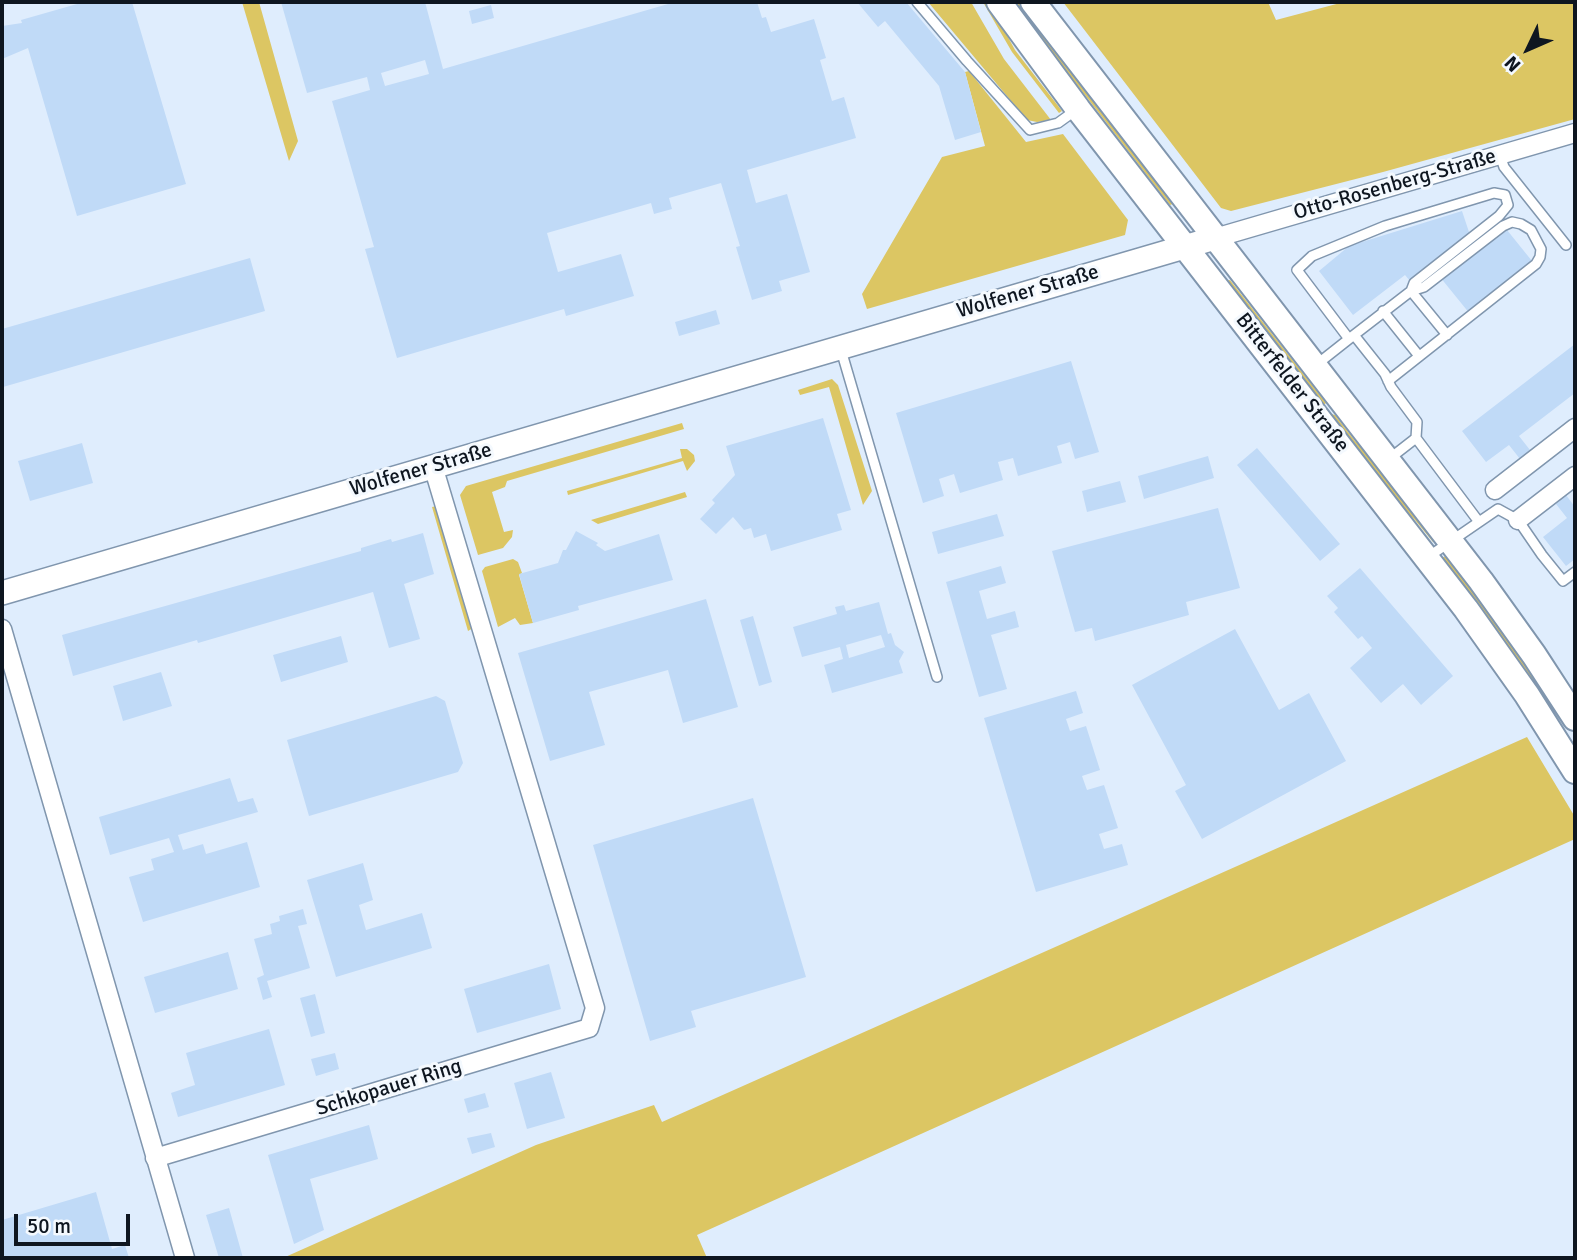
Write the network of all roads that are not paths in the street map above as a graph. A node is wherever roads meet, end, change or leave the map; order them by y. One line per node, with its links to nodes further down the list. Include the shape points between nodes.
1 (917, 2): 4 (lane, via 1030,130 1058,123)
2 (999, 2): 4 (main road, Bitterfelder Straße)
3 (1033, 2): 9 (main road, Bitterfelder Straße)
4 (1078, 109): 11 (main road, Bitterfelder Straße)
5 (1575, 133): 6 (street, Otto-Rosenberg-Straße)
6 (1500, 155): 7 (lane); 9 (street, Otto-Rosenberg-Straße)
7 (1516, 184): 8 (lane); 10 (lane)
8 (1505, 195): 12 (lane, via 1508,205 1499,216); 15 (lane, via 1494,193 1385,226 1312,256 1297,270)
9 (1215, 238): 11 (street, Wolfener Straße); 18 (main road, Bitterfelder Straße)
10 (1566, 245)
11 (1185, 246): 16 (street, Wolfener Straße); 20 (main road, Bitterfelder Straße)
12 (1411, 291): 13 (lane); 14 (lane); 14 (lane, via 1424,287 1503,226 1512,222 1531,230 1541,249 1536,264)
13 (1383, 311): 15 (lane); 17 (lane)
14 (1447, 335): 17 (lane)
15 (1351, 337): 18 (lane); 19 (lane)
16 (840, 347): 24 (street, Wolfener Straße); 35 (lane)
17 (1419, 356): 19 (lane)
18 (1315, 366): 20 (main road, Bitterfelder Straße)
19 (1388, 381): 22 (lane, via 1417,422)
20 (1329, 408): 23 (main road, Bitterfelder Straße); 31 (main road, Bitterfelder Straße)
21 (1575, 428): 26 (street)
22 (1416, 438): 23 (lane); 29 (lane)
23 (1388, 460): 30 (main road, Bitterfelder Straße)
24 (433, 466): 33 (street, Wolfener Straße); 38 (street, Schkopauer Ring, via 595,1008 589,1028)
25 (1575, 475): 28 (street)
26 (1495, 490): 27 (lane)
27 (1498, 509): 28 (lane); 29 (lane)
28 (1518, 520): 32 (lane, via 1563,581)
29 (1479, 522): 30 (lane)
30 (1450, 542): 31 (lane); 36 (main road, Bitterfelder Straße)
31 (1427, 558): 37 (main road, Bitterfelder Straße, via 1519,684)
32 (1575, 572)
33 (2, 593)
34 (2, 629): 38 (street)
35 (937, 677)
36 (1575, 718)
37 (1575, 771)
38 (155, 1158): 39 (street)
39 (185, 1258)

